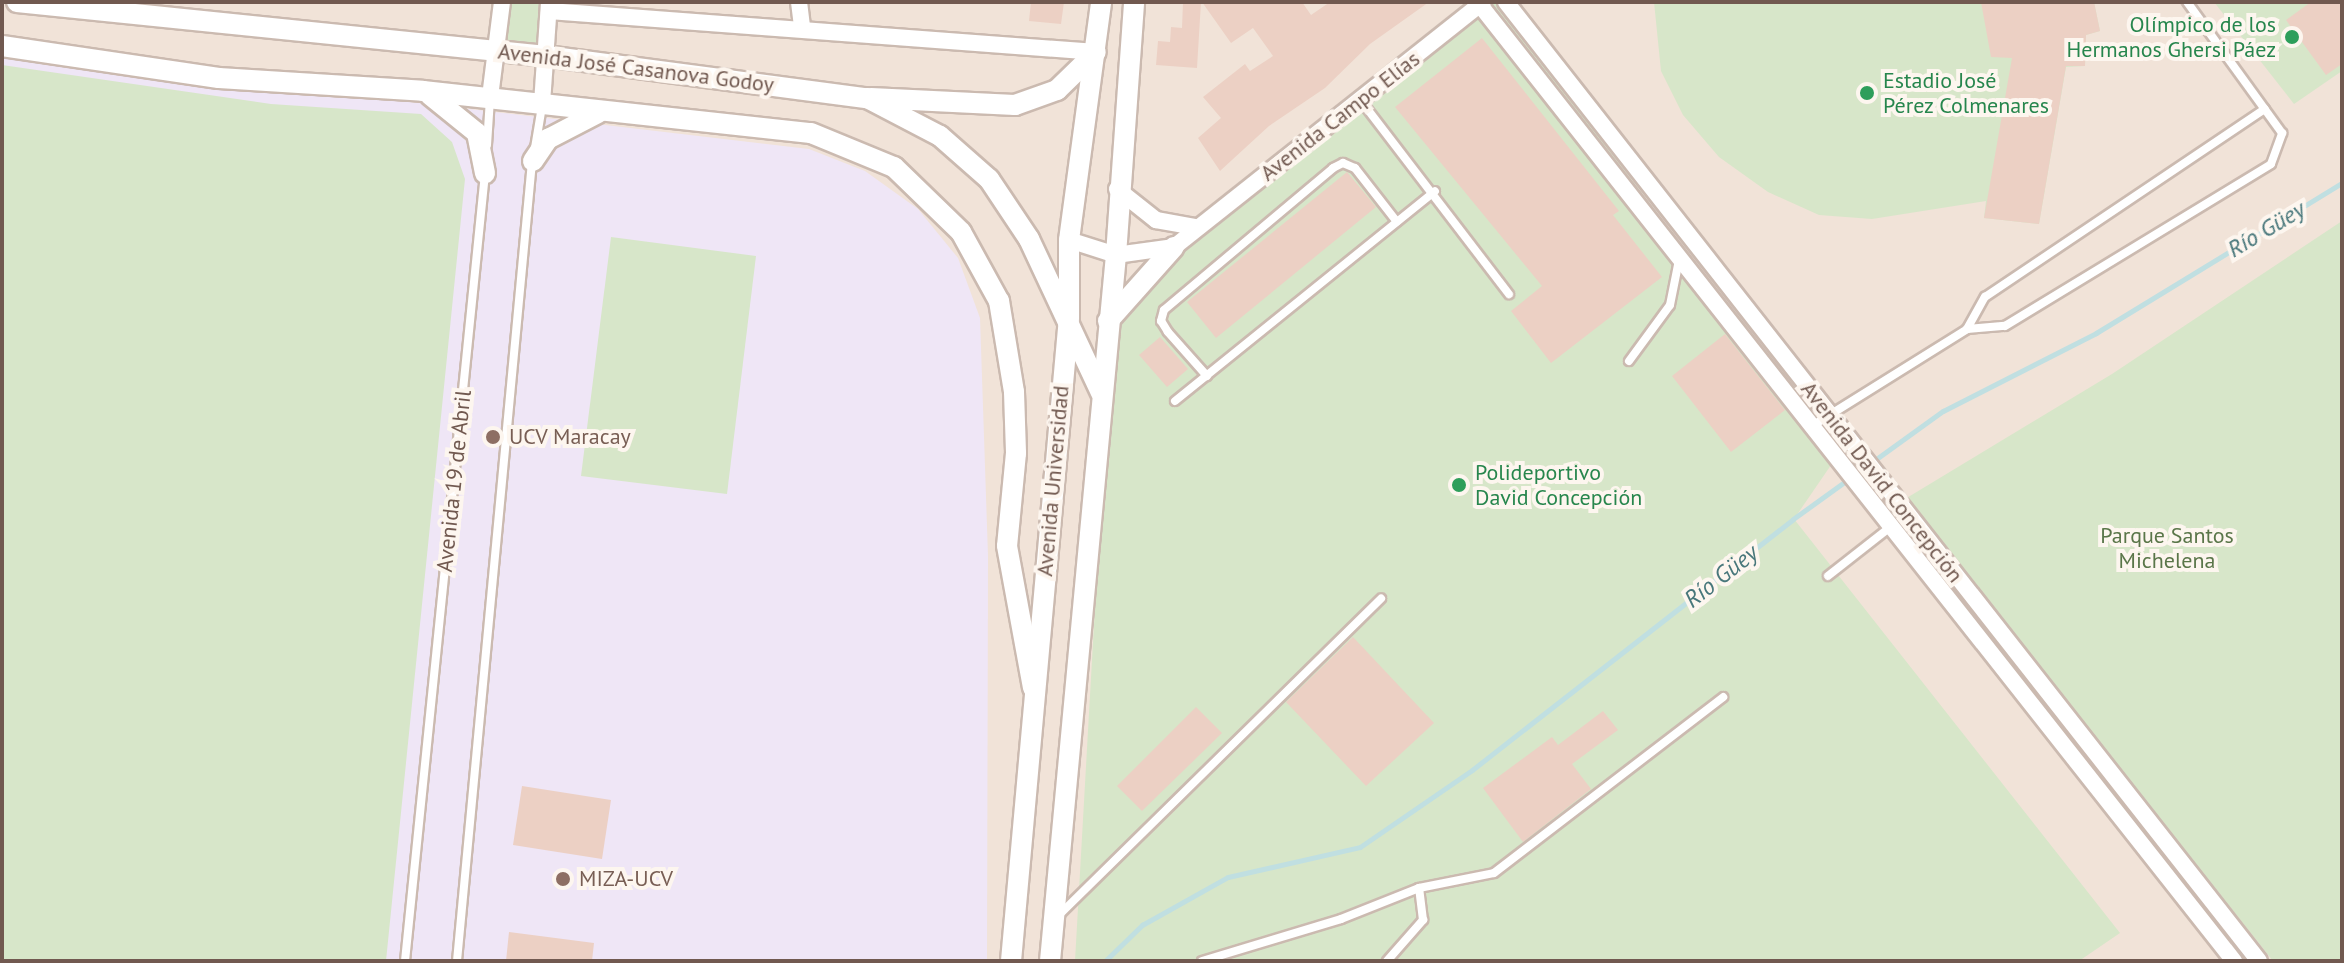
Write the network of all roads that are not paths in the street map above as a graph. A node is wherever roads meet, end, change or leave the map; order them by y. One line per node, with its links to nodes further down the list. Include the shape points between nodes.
1 (17, 2): 12 (street, Avenida José Casanova Godoy)
2 (502, 2): 12 (street, Avenida 19 de Abril)
3 (799, 2): 10 (street)
4 (1101, 2): 13 (street, Avenida Universidad)
5 (1134, 2): 24 (street, Avenida Universidad)
6 (1506, 2): 40 (street, Avenida David Concepción)
7 (2187, 2): 20 (lane)
8 (1482, 3): 18 (street, Avenida Campo Elías); 31 (street, Avenida David Concepción)
9 (549, 6): 10 (street); 14 (street)
10 (802, 26): 13 (street)
11 (2, 46): 15 (street, via 219,78)
12 (496, 50): 14 (street, Avenida José Casanova Godoy); 16 (street, Avenida 19 de Abril)
13 (1096, 52): 17 (street, via 1057,90 1015,105); 28 (street, Avenida Universidad)
14 (546, 56): 17 (street, Avenida José Casanova Godoy); 19 (street)
15 (423, 91): 16 (street); 23 (street, via 477,133)
16 (490, 97): 19 (street, Avenida José Casanova Godoy); 23 (lane, Avenida 19 de Abril)
17 (867, 98): 33 (street, Avenida José Casanova Godoy, via 940,136 989,179 1029,239)
18 (1362, 102): 25 (lane); 27 (street, Avenida Campo Elías)
19 (542, 103): 21 (street, Avenida José Casanova Godoy); 22 (lane)
20 (2265, 109): 35 (lane, via 1985,297); 35 (lane, via 2282,133 2271,164 2005,326)
21 (600, 112): 22 (street, via 548,139); 45 (street, Avenida José Casanova Godoy, via 811,133 894,167 961,232 999,301 1007,346 1016,453 1007,546)
22 (533, 161): 52 (lane)
23 (485, 173): 51 (lane, Avenida 19 de Abril)
24 (1117, 189): 27 (street, via 1156,220); 30 (street, Avenida Universidad)
25 (1435, 191): 26 (lane); 32 (lane)
26 (1397, 222): 37 (lane); 37 (lane, via 1355,168 1343,163 1333,168 1164,310 1161,321 1168,332)
27 (1194, 227): 29 (street, Avenida Campo Elías)
28 (1069, 240): 30 (street); 33 (street, Avenida Universidad)
29 (1174, 247): 30 (street); 34 (street)
30 (1116, 255): 34 (street, Avenida Universidad)
31 (1679, 259): 36 (lane, via 1670,305); 41 (street, Avenida David Concepción)
32 (1509, 294)
33 (1069, 318): 38 (street, Avenida José Casanova Godoy); 45 (street, Avenida Universidad)
34 (1108, 321): 38 (street, Avenida Universidad)
35 (1967, 329): 40 (lane)
36 (1629, 361)
37 (1207, 376): 39 (lane)
38 (1101, 393): 50 (street, Avenida Universidad)
39 (1175, 401)
40 (1829, 416): 41 (lane); 47 (street, Avenida David Concepción)
41 (1811, 427): 42 (street, Avenida David Concepción)
42 (1889, 528): 43 (lane); 48 (street, Avenida David Concepción)
43 (1828, 576)
44 (1381, 599): 50 (lane)
45 (1033, 688): 53 (street, Avenida Universidad)
46 (1723, 697): 49 (lane, via 1494,873)
47 (2181, 863): 48 (street); 58 (street, Avenida David Concepción)
48 (2166, 875): 57 (street, Avenida David Concepción)
49 (1419, 888): 55 (lane, via 1341,919); 56 (lane, via 1423,920)
50 (1054, 919): 54 (street, Avenida Universidad)
51 (405, 961)
52 (457, 961)
53 (1011, 961)
54 (1050, 961)
55 (1202, 961)
56 (1387, 961)
57 (2234, 961)
58 (2259, 961)

